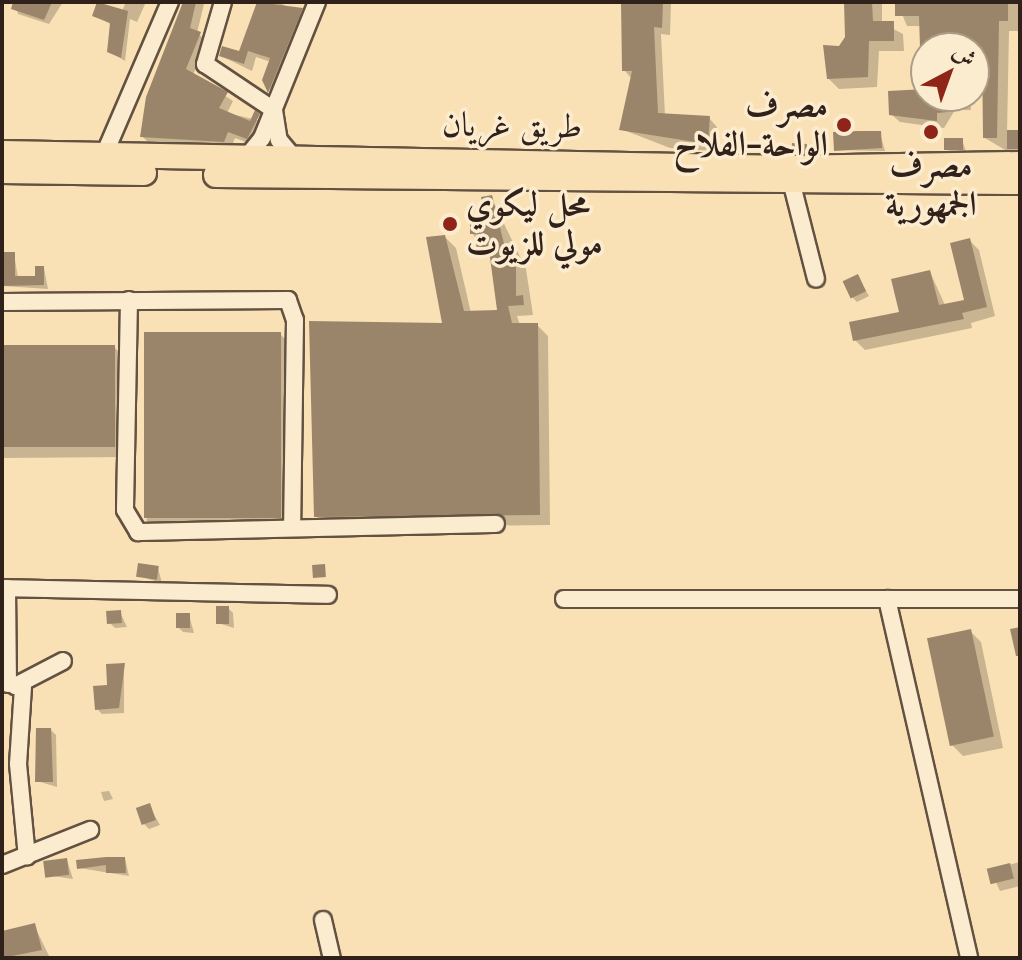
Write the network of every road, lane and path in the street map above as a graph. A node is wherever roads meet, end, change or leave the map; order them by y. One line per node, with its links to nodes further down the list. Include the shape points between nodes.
1 (170, 2): 6 (street)
2 (223, 2): 4 (street, via 205,64)
3 (317, 2): 4 (street)
4 (274, 110): 7 (street, via 279,140); 8 (street)
5 (2, 153): 6 (highway, طريق غريان)
6 (104, 155): 8 (highway, طريق غريان)
7 (294, 158): 8 (highway, طريق غريان); 11 (highway, طريق غريان)
8 (245, 159)
9 (1020, 164): 11 (highway, طريق غريان)
10 (2, 171): 11 (highway, طريق غريان)
11 (790, 176): 12 (highway, طريق غريان); 13 (street)
12 (1020, 182)
13 (816, 279)
14 (129, 300): 15 (street); 16 (street, via 276,295 294,308); 16 (street, via 128,526 138,532)
15 (2, 302)
16 (292, 524): 17 (street)
17 (496, 524)
18 (4, 588): 19 (street); 24 (street)
19 (328, 595)
20 (564, 599): 21 (street)
21 (887, 599): 22 (street); 30 (street)
22 (1020, 599)
23 (63, 661): 24 (street)
24 (11, 685): 26 (street)
25 (90, 830): 26 (street)
26 (27, 857): 27 (street)
27 (2, 865)
28 (323, 920): 29 (street)
29 (332, 958)
30 (969, 958)

